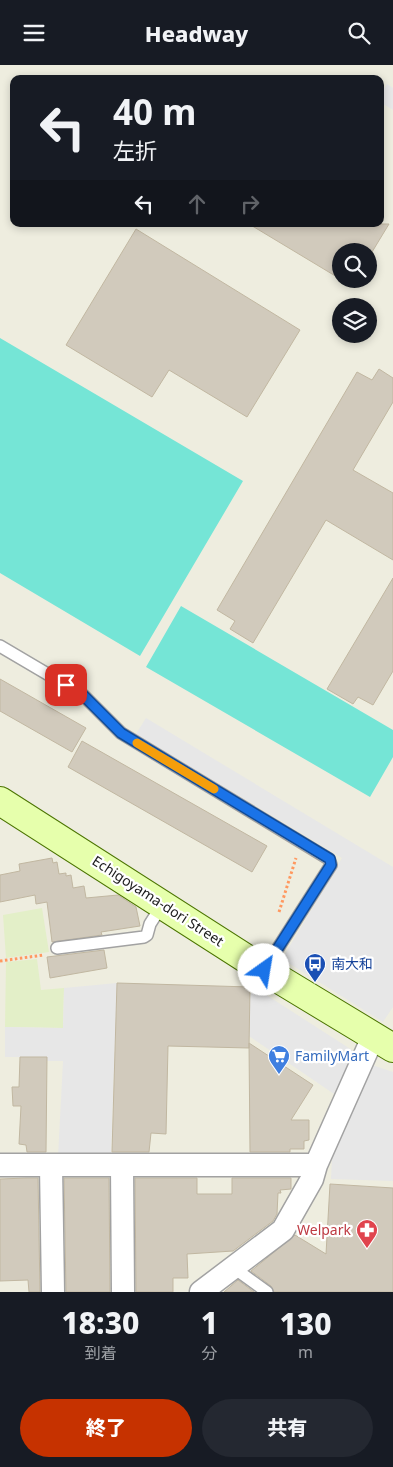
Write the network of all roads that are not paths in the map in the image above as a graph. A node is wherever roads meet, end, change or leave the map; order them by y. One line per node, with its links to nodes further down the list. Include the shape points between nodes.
1 (0, 646): 5 (lane, via 83,695 121,733 326,855 331,865)
2 (0, 801): 3 (street, Echigoyama-dori Street)
3 (163, 904): 4 (lane, via 144,937); 5 (street, Echigoyama-dori Street)
4 (56, 948)
5 (264, 970): 6 (street, Echigoyama-dori Street)
6 (383, 1043): 8 (street)
7 (0, 1165): 9 (street)
8 (316, 1165): 10 (street); 11 (street, via 312,1179 282,1230)
9 (51, 1166): 10 (street); 12 (street)
10 (122, 1166): 13 (street)
11 (234, 1268): 14 (street); 15 (lane)
12 (54, 1292)
13 (123, 1292)
14 (201, 1292)
15 (267, 1292)

